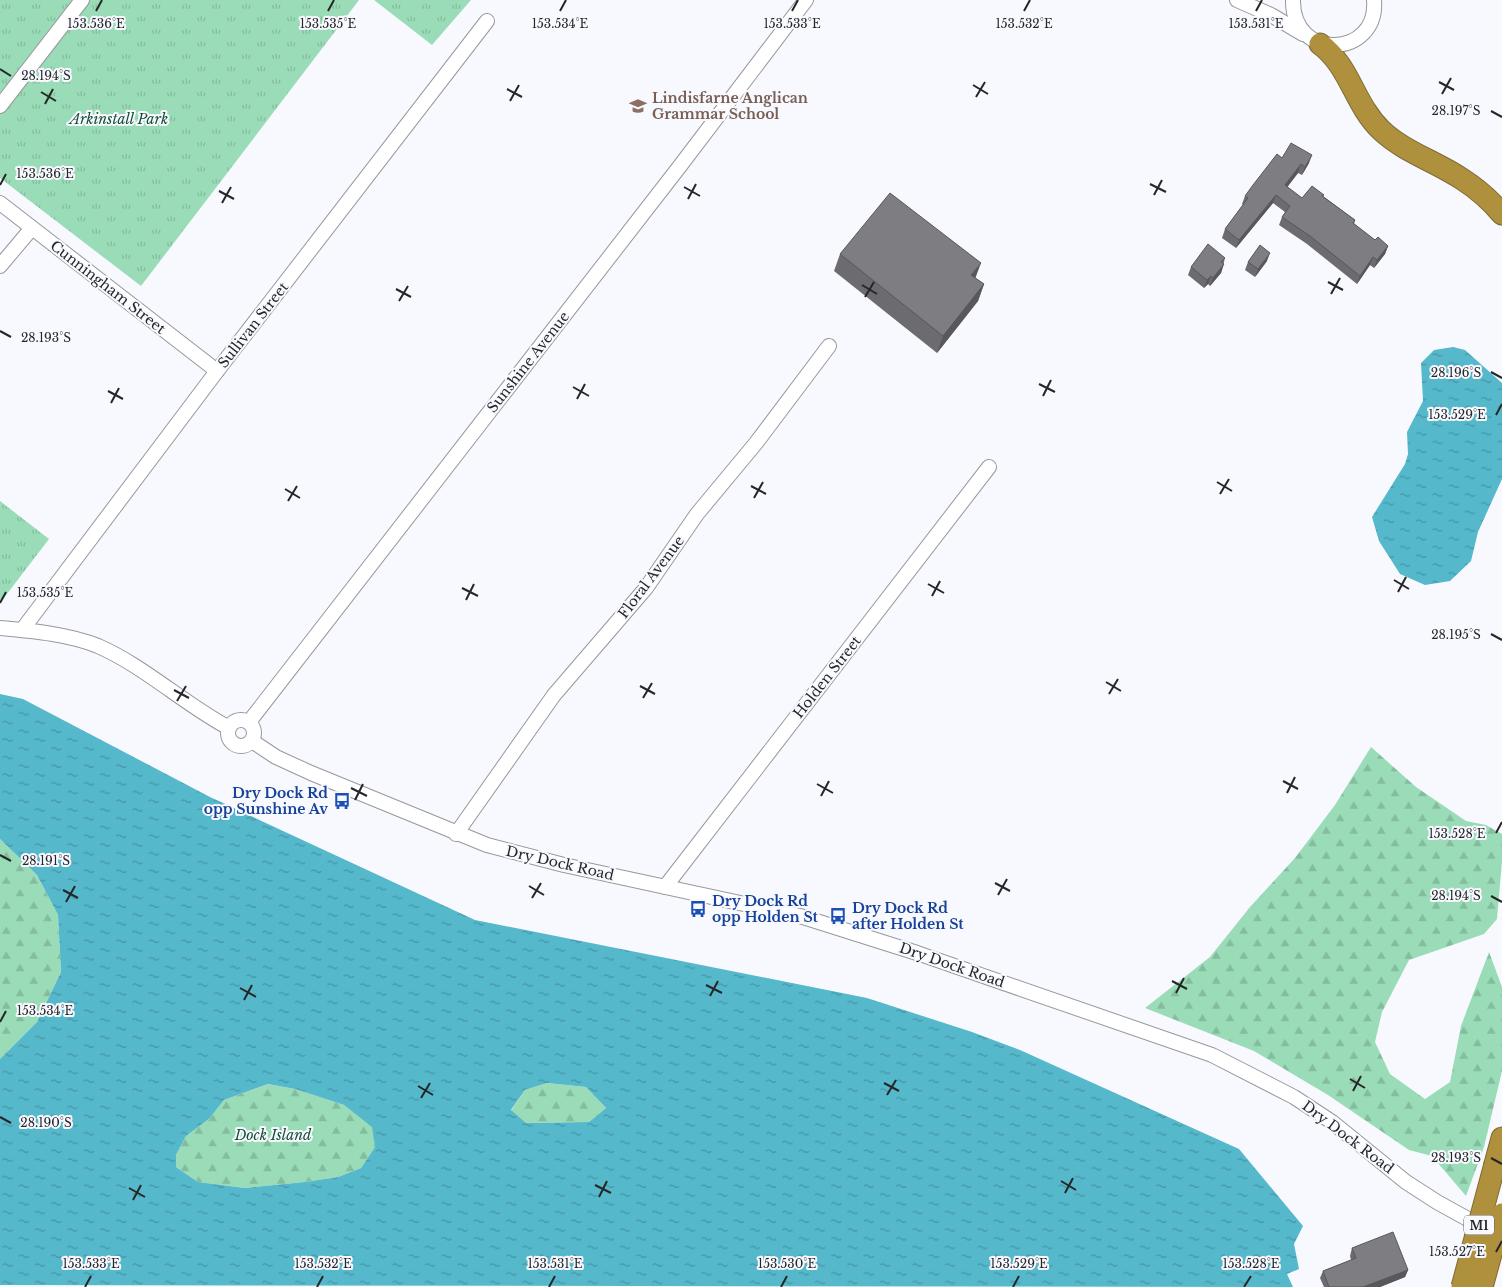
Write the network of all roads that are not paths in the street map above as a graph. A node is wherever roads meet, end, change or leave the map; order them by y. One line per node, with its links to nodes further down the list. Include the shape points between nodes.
1 (82, 0): 8 (street)
2 (806, 0): 18 (street, Sunshine Avenue)
3 (1237, 0): 7 (street, via 1272,15)
4 (1293, 0): 7 (street, via 1298,26)
5 (1374, 0): 7 (street, via 1372,19 1357,38 1342,45)
6 (487, 21): 14 (street, Sullivan Street)
7 (1315, 41): 10 (highway, via 1340,62 1361,106 1381,130 1410,151 1463,179)
8 (0, 106)
9 (0, 203): 11 (street, Cunningham Street)
10 (1502, 214)
11 (32, 228): 12 (street); 14 (street, Cunningham Street)
12 (0, 266)
13 (829, 346): 21 (street, Floral Avenue, via 756,443 697,514 646,588 554,695)
14 (217, 371): 17 (street, Sullivan Street)
15 (989, 467): 22 (street, Holden Street)
16 (0, 628): 17 (street)
17 (22, 630): 19 (street, via 77,640 108,651)
18 (249, 722): 19 (street, via 238,720); 20 (street, via 255,731)
19 (229, 728): 20 (street, via 229,737 234,744 242,746)
20 (252, 741): 21 (street, Dry Dock Road, via 276,757 311,773)
21 (456, 834): 22 (street, Dry Dock Road, via 506,851)
22 (665, 887): 25 (street, Dry Dock Road, via 800,916 1212,1055 1294,1097 1332,1122 1406,1182 1459,1214)
23 (1502, 1138): 26 (highway, M1, bridge)
24 (1502, 1214): 27 (highway, M1, bridge)
25 (1502, 1234)
26 (1462, 1287)
27 (1482, 1287)

